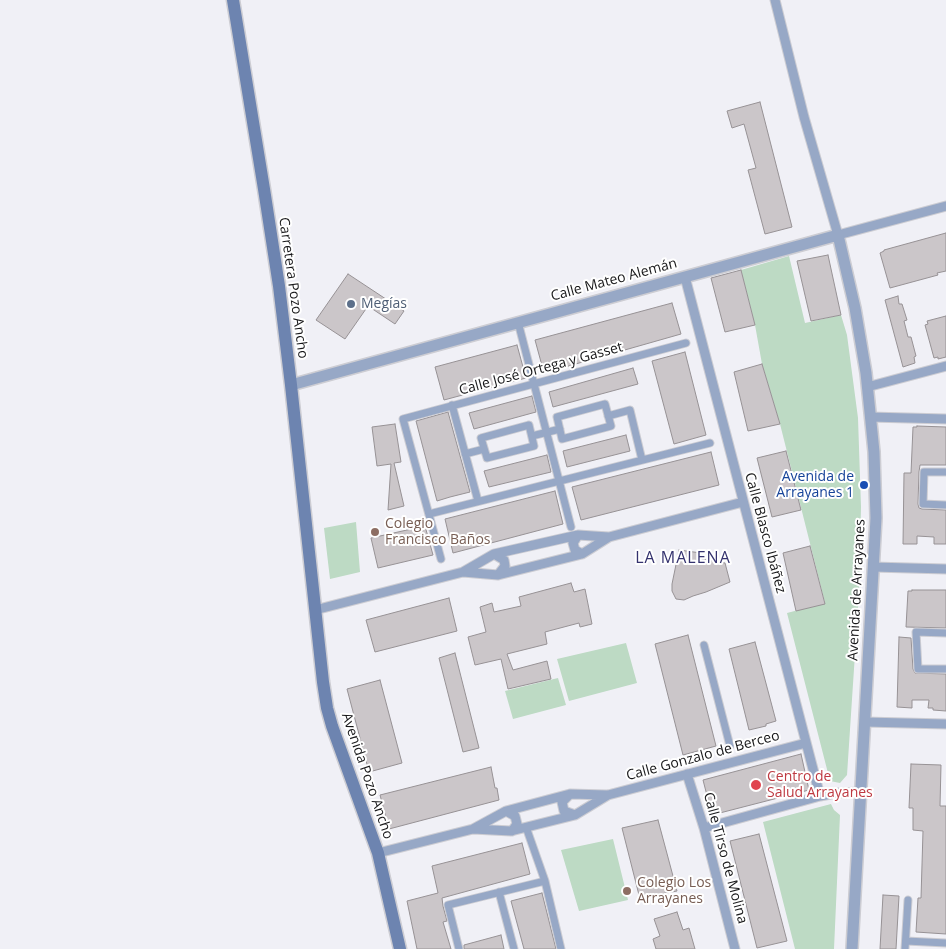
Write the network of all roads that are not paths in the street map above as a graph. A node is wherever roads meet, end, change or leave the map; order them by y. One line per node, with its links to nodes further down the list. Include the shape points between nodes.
1 (233, 0): 9 (main road, Carretera Pozo Ancho, via 279,286)
2 (775, 0): 4 (street)
3 (946, 206): 4 (street, Calle Mateo Alemán)
4 (838, 235): 5 (street, Calle Mateo Alemán); 11 (street, Avenida de Arrayanes, via 855,308)
5 (685, 277): 6 (street, Calle Mateo Alemán); 26 (street, Calle Blasco Ibáñez)
6 (518, 322): 9 (street, Calle Mateo Alemán); 10 (street)
7 (686, 343): 10 (street, Calle José Ortega y Gasset)
8 (946, 366): 11 (street)
9 (291, 384): 39 (main road, Carretera Pozo Ancho)
10 (534, 384): 12 (street, Calle José Ortega y Gasset); 17 (street)
11 (868, 387): 14 (street, Avenida de Arrayanes)
12 (452, 405): 21 (street); 28 (street, Calle José Ortega y Gasset, via 402,419)
13 (608, 416): 16 (street, via 611,426 562,439); 16 (street, via 605,404 556,417); 22 (street, via 630,410)
14 (870, 417): 15 (street); 35 (street, Avenida de Arrayanes, via 876,518)
15 (946, 419)
16 (560, 429): 17 (street)
17 (547, 432): 18 (street); 24 (street)
18 (532, 436): 20 (street, via 534,446 487,458); 20 (street, via 529,425 481,438)
19 (710, 443): 22 (street)
20 (484, 449): 21 (street)
21 (465, 454): 25 (street)
22 (642, 460): 24 (street)
23 (946, 472): 27 (street, via 924,472 923,504)
24 (559, 481): 25 (street); 29 (street)
25 (478, 501): 28 (street)
26 (743, 502): 31 (street); 46 (street, Calle Blasco Ibáñez)
27 (946, 505)
28 (429, 514): 34 (street)
29 (571, 527)
30 (578, 535): 31 (street); 32 (street); 33 (street, via 573,543 575,550)
31 (609, 537): 33 (street)
32 (494, 554): 37 (street); 38 (street, via 504,560 505,566)
33 (582, 554): 38 (street)
34 (441, 560)
35 (873, 567): 36 (street); 44 (street, Avenida de Arrayanes)
36 (946, 569)
37 (463, 572): 38 (street); 40 (street)
38 (498, 575)
39 (312, 582): 40 (main road, Avenida Pozo Ancho)
40 (315, 610): 59 (main road, Avenida Pozo Ancho, via 327,708)
41 (946, 633): 43 (street, via 916,632 918,669)
42 (704, 645): 47 (street)
43 (946, 669)
44 (865, 722): 45 (street); 49 (street, Avenida de Arrayanes)
45 (946, 724)
46 (806, 743): 48 (street, Calle Gonzalo de Berceo); 52 (street, Calle Blasco Ibáñez)
47 (730, 746)
48 (687, 774): 51 (street, Calle Gonzalo de Berceo); 56 (street, Calle Tirso de Molina)
49 (861, 792): 52 (street); 70 (street, Avenida de Arrayanes)
50 (570, 794): 51 (street, Calle Gonzalo de Berceo); 53 (street, Calle Gonzalo de Berceo); 54 (street, via 562,802 564,811)
51 (608, 795): 54 (street, Calle Gonzalo de Berceo)
52 (820, 796): 56 (street)
53 (506, 811): 57 (street, Calle Gonzalo de Berceo); 58 (street, via 515,816 517,824)
54 (575, 815): 55 (street, Calle Gonzalo de Berceo)
55 (526, 827): 58 (street, Calle Gonzalo de Berceo); 60 (street)
56 (704, 828): 69 (street, Calle Tirso de Molina)
57 (473, 829): 58 (street, Calle Gonzalo de Berceo); 59 (street, Calle Gonzalo de Berceo)
58 (511, 831)
59 (378, 853): 65 (main road, Avenida Pozo Ancho)
60 (545, 881): 61 (street); 68 (street)
61 (499, 892): 66 (street, via 448,905); 67 (street)
62 (908, 900): 64 (street)
63 (946, 943): 64 (street)
64 (905, 945)
65 (400, 949)
66 (459, 949)
67 (514, 949)
68 (562, 949)
69 (735, 949)
70 (852, 949)

